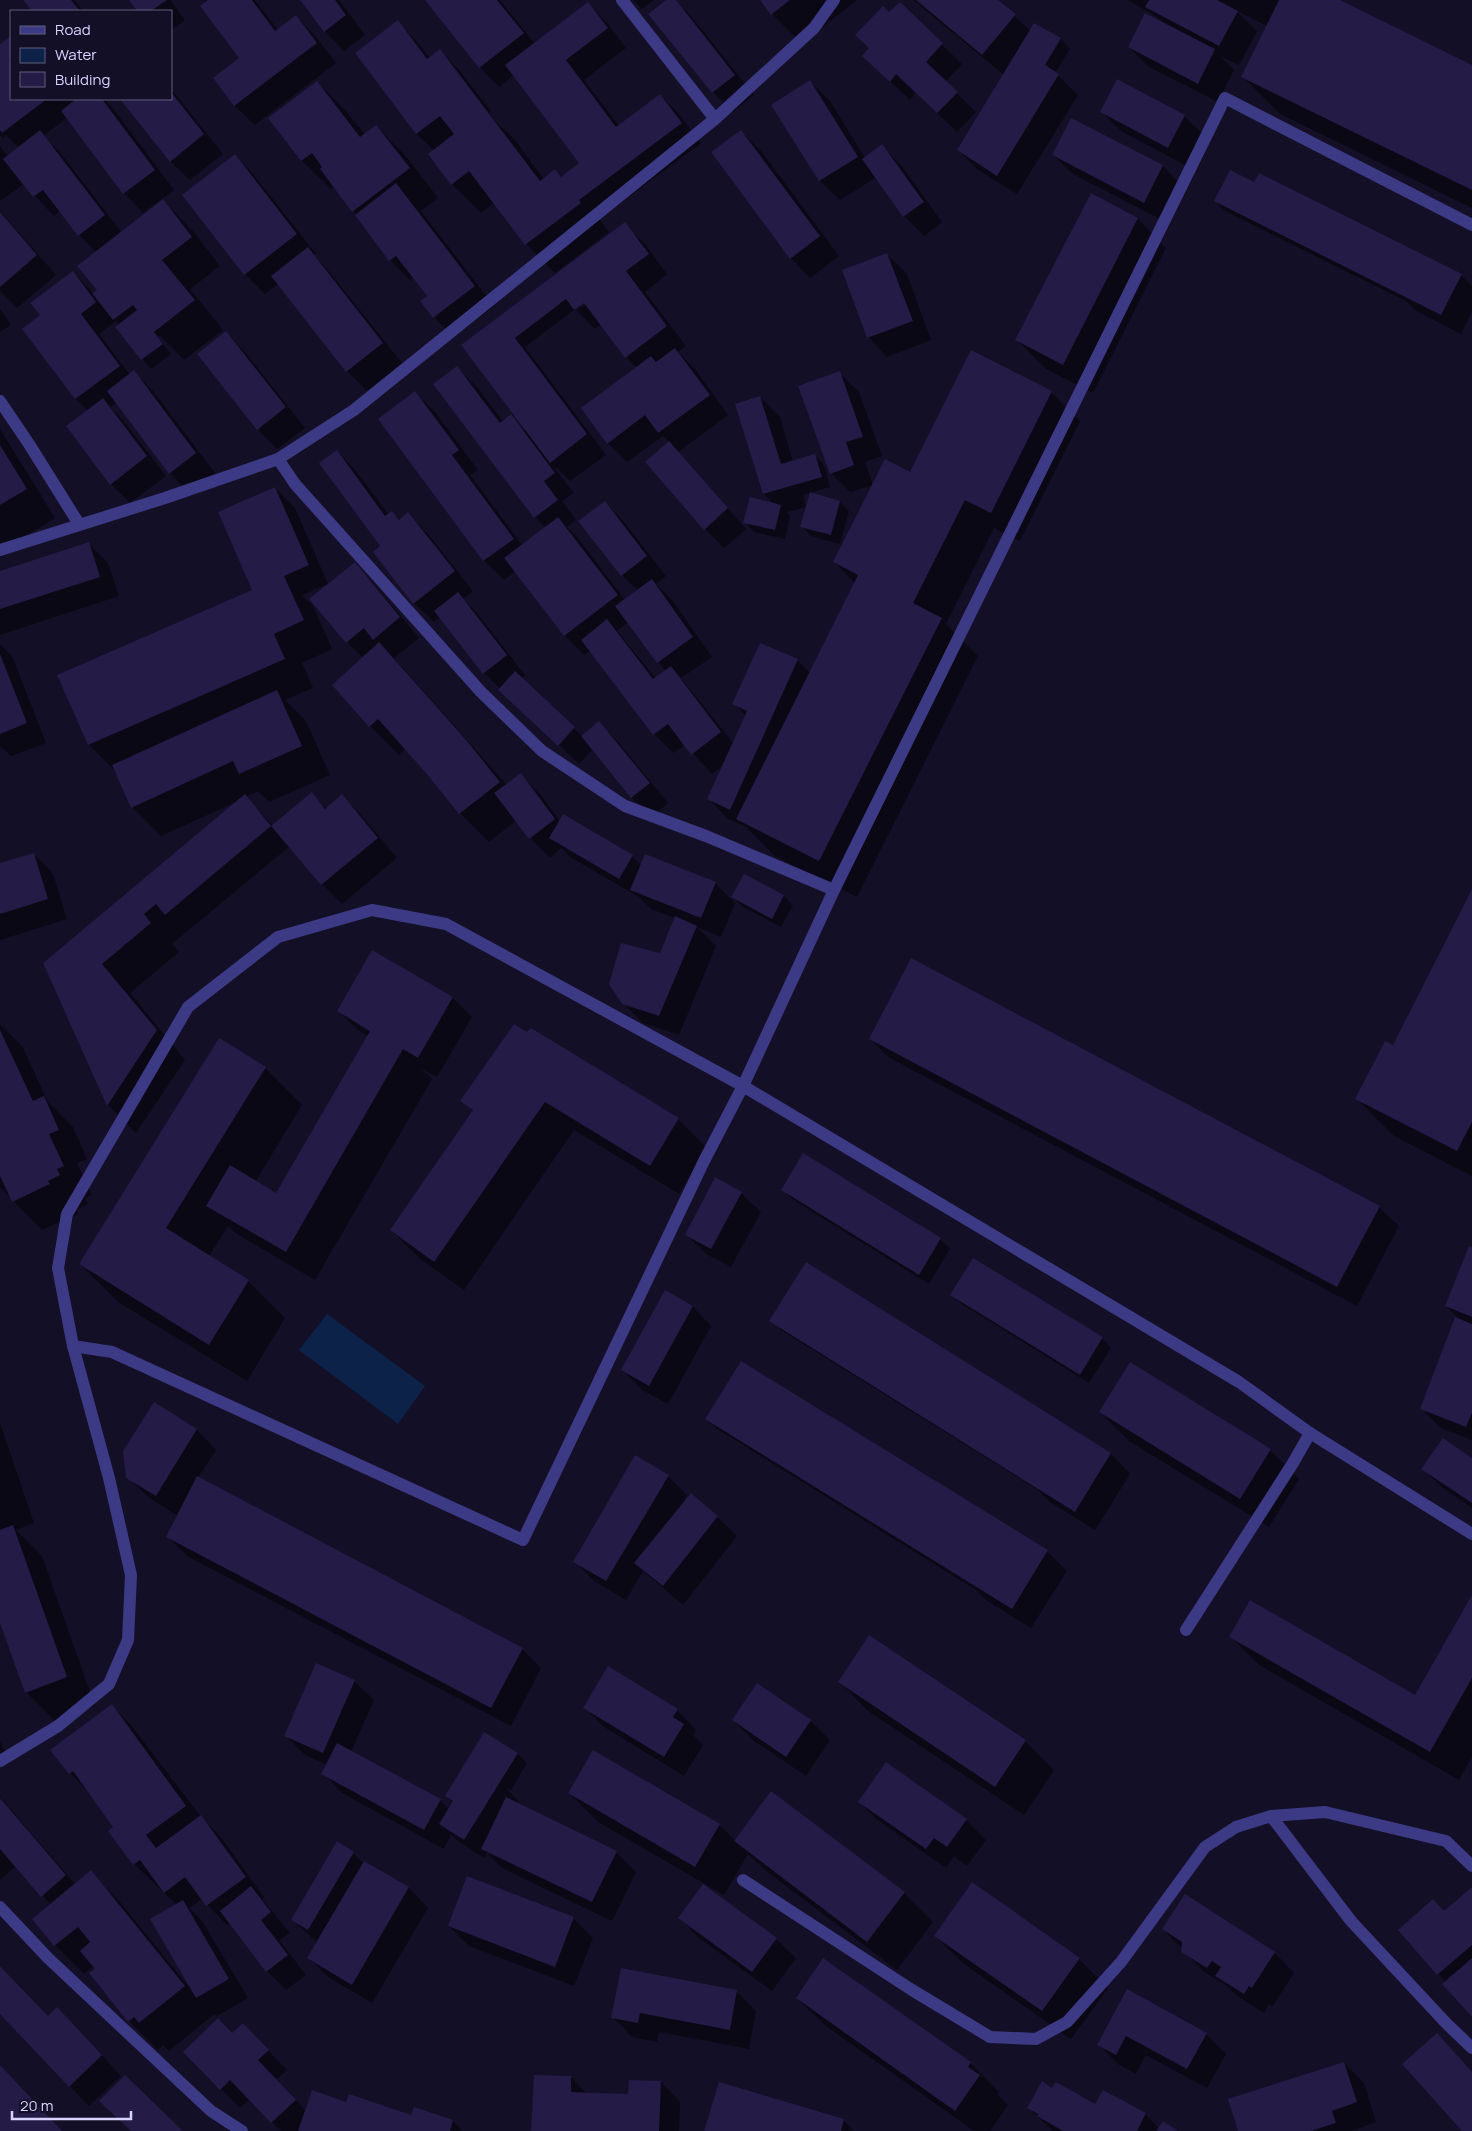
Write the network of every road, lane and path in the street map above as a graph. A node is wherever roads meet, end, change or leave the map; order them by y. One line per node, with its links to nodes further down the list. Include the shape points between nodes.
1 (622, 0): 3 (street)
2 (834, 0): 3 (street, via 814,28)
3 (715, 119): 6 (street, via 354,410)
4 (1472, 225): 9 (street, via 1225,98)
5 (0, 401): 7 (street)
6 (278, 459): 7 (street); 9 (street, via 295,484 481,692 542,751 625,806)
7 (79, 524): 8 (street)
8 (0, 550)
9 (834, 890): 10 (street)
10 (743, 1086): 11 (street, via 523,1540 112,1352); 11 (street, via 446,924 372,910 278,937 188,1007 67,1214 58,1268); 12 (street, via 1238,1382)
11 (72, 1346): 15 (street, via 109,1478 131,1575 128,1640 109,1684 58,1726)
12 (1310, 1433): 13 (street); 14 (street)
13 (1472, 1534)
14 (1186, 1630)
15 (0, 1761)
16 (1272, 1816): 17 (street, via 1325,1812 1446,1841); 18 (street, via 1236,1827 1205,1847 1121,1962 1067,2022 1036,2039 990,2037); 20 (street, via 1351,1921)
17 (1472, 1866)
18 (743, 1880)
19 (0, 1907): 21 (street, via 48,1958 211,2111)
20 (1472, 2048)
21 (242, 2131)

